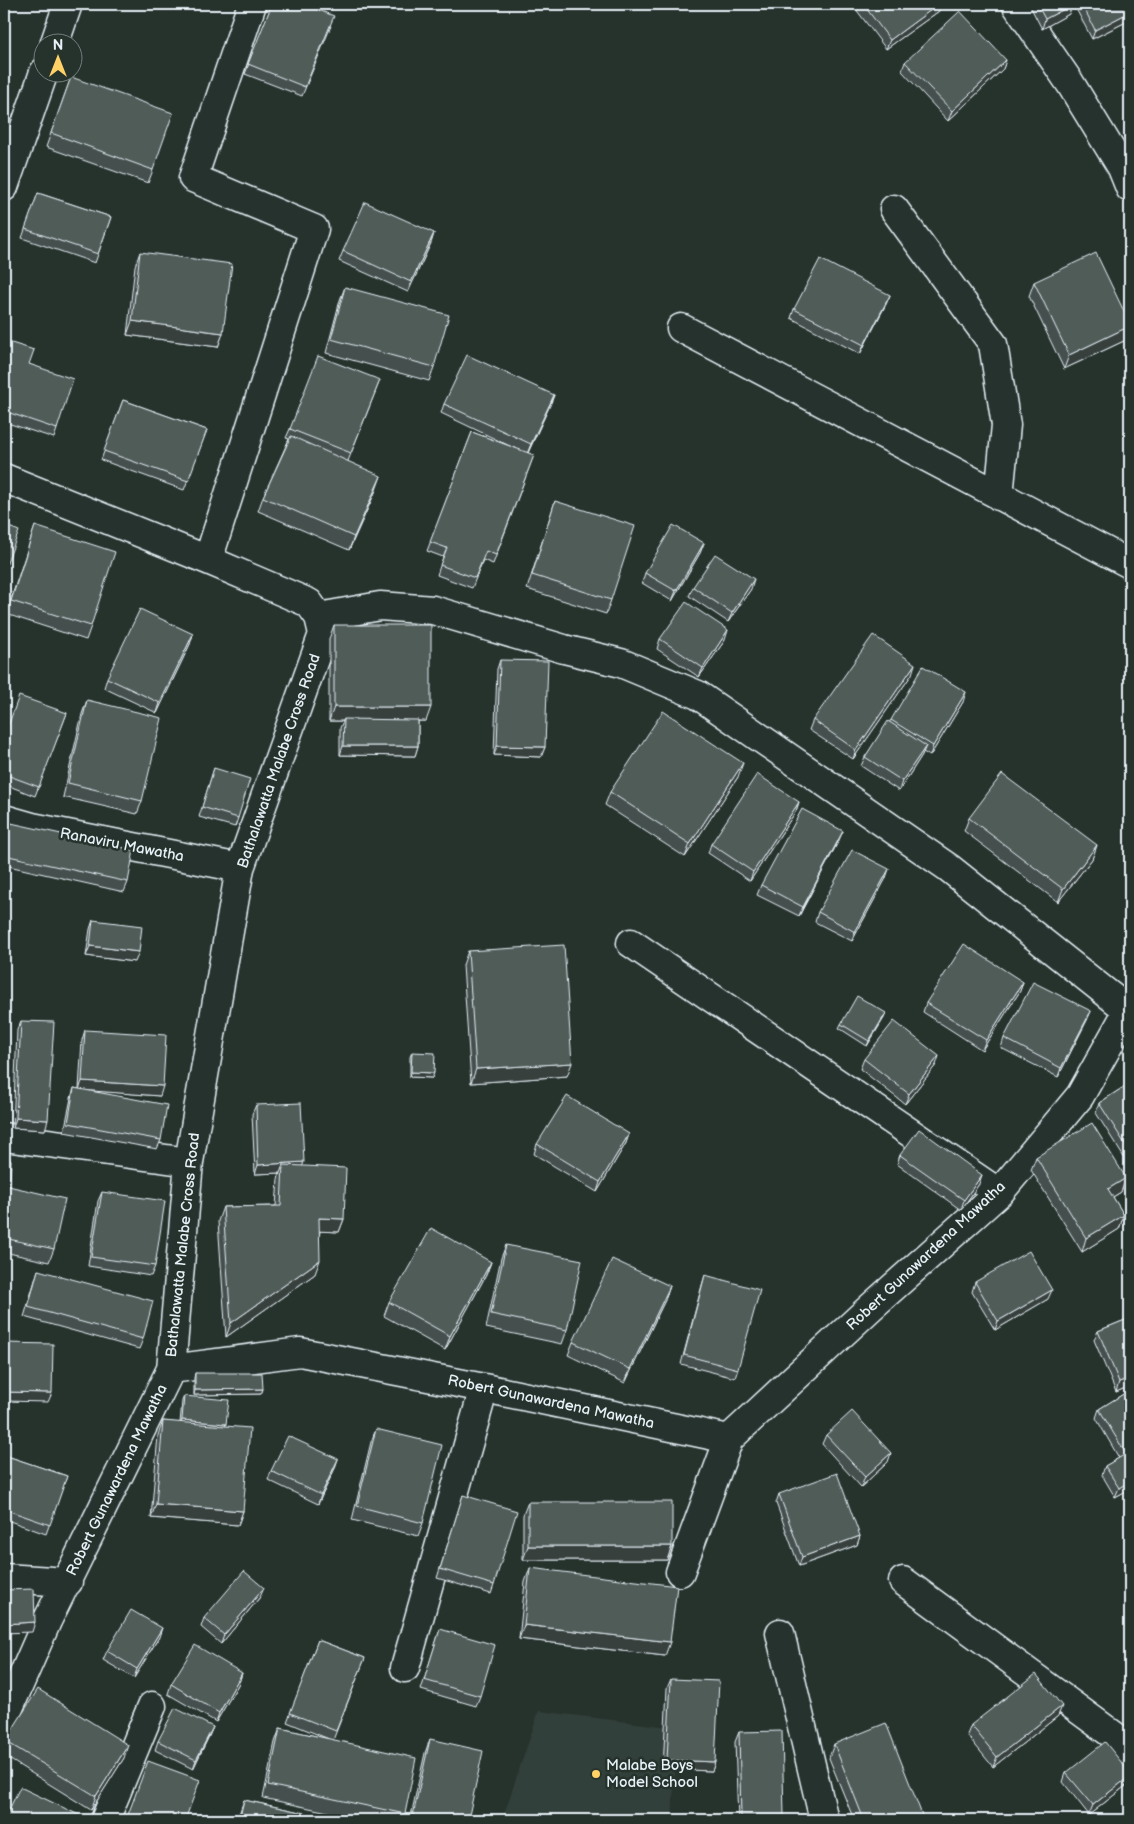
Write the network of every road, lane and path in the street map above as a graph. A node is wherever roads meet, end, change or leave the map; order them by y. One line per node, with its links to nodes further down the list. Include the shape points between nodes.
1 (68, 4): 4 (street)
2 (252, 4): 12 (street, via 193,178 314,229)
3 (1016, 4): 7 (street, via 1070,83 1122,168)
4 (58, 32)
5 (41, 82): 6 (street)
6 (4, 187)
7 (1130, 188)
8 (894, 209): 11 (street, via 993,344 1006,424)
9 (681, 328): 11 (street)
10 (4, 478): 12 (street)
11 (998, 496): 13 (street)
12 (208, 560): 14 (street, via 309,603)
13 (1130, 564)
14 (319, 617): 16 (street, Bathalawatta Malabe Cross Road, via 323,634); 18 (street, via 380,606 433,610 621,663 698,694 949,868)
15 (4, 820): 16 (street, Ranaviru Mawatha)
16 (240, 868): 20 (street, Bathalawatta Malabe Cross Road)
17 (631, 942): 21 (street)
18 (1129, 1009): 21 (street, Robert Gunawardena Mawatha, via 1080,1096)
19 (4, 1137): 20 (street)
20 (189, 1162): 22 (street, Bathalawatta Malabe Cross Road)
21 (998, 1193): 24 (street, Robert Gunawardena Mawatha)
22 (171, 1369): 23 (street, Robert Gunawardena Mawatha, via 300,1352); 27 (street, Robert Gunawardena Mawatha)
23 (484, 1388): 24 (street, Robert Gunawardena Mawatha); 30 (street)
24 (729, 1438): 25 (street)
25 (680, 1572)
26 (4, 1578): 27 (street)
27 (68, 1582): 32 (street, Robert Gunawardena Mawatha, via 47,1621)
28 (903, 1582): 33 (street, via 1116,1737)
29 (780, 1633): 35 (street)
30 (405, 1668)
31 (152, 1706): 34 (street)
32 (4, 1719)
33 (1130, 1773)
34 (105, 1820)
35 (824, 1820)

